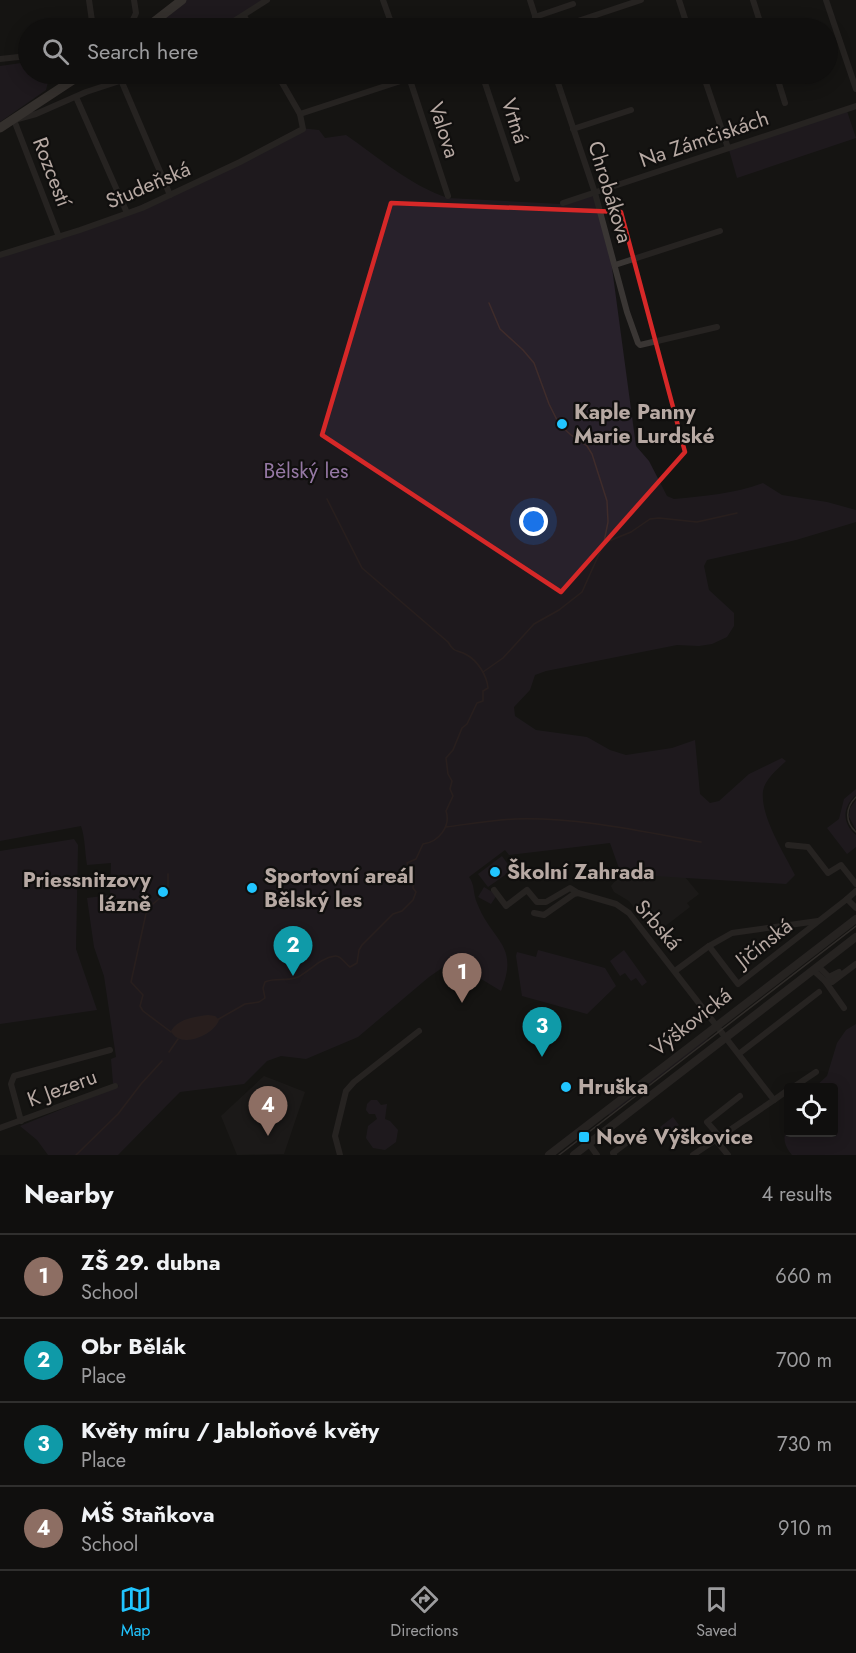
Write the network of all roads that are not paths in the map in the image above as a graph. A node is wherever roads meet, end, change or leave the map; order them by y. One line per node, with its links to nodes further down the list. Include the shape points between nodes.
1 (89, 0): 14 (street)
2 (134, 0): 15 (street)
3 (182, 0): 16 (main road)
4 (267, 0): 12 (street)
5 (383, 0): 18 (street)
6 (530, 0): 13 (street)
7 (641, 0): 19 (street)
8 (679, 0): 20 (street)
9 (753, 0): 21 (street)
10 (826, 0): 22 (street)
11 (573, 4): 13 (street)
12 (244, 16): 17 (street)
13 (535, 17)
14 (93, 18)
15 (134, 18)
16 (159, 18)
17 (240, 18)
18 (389, 18)
19 (587, 18)
20 (685, 18)
21 (759, 18)
22 (832, 18)
23 (838, 36): 36 (street)
24 (18, 57): 25 (street)
25 (0, 59)
26 (68, 84): 37 (main road)
27 (110, 84): 38 (street)
28 (123, 84): 50 (street)
29 (283, 84): 43 (street)
30 (386, 84): 43 (street)
31 (412, 84): 51 (street, Valova)
32 (485, 84): 48 (street, Vrtná)
33 (558, 84): 46 (street, Chrobákova)
34 (706, 84): 47 (street)
35 (779, 84): 40 (street)
36 (856, 89)
37 (57, 91): 39 (street); 44 (main road)
38 (76, 97): 39 (street); 53 (street)
39 (66, 102): 44 (street)
40 (785, 103)
41 (856, 106): 47 (street, Na Zámčiskách)
42 (631, 110): 46 (street, Chrobákova)
43 (300, 114): 50 (street, Studeňská, via 303,129)
44 (14, 120): 45 (main road); 55 (street, Rozcestí)
45 (0, 128)
46 (573, 129): 49 (street, Chrobákova)
47 (728, 148): 49 (street, Na Zámčiskách)
48 (517, 179)
49 (595, 193): 52 (street, Na Zámčiskách); 57 (street, Chrobákova)
50 (170, 195): 53 (street, Studeňská)
51 (448, 196)
52 (563, 203)
53 (127, 213): 55 (street, Studeňská)
54 (720, 231): 57 (street, Chrobákova)
55 (59, 237): 56 (street, Studeňská)
56 (0, 255)
57 (615, 265): 58 (street, Chrobákova, via 640,345)
58 (717, 327)
59 (788, 845): 60 (street, via 808,847 828,873 841,865)
60 (856, 884)
61 (494, 890): 63 (street, via 506,906 527,890 537,903 570,888)
62 (856, 891): 64 (street, Jičínská)
63 (578, 893): 66 (street, via 544,915); 74 (street, Srbská, via 616,904 628,912)
64 (847, 899): 65 (street); 68 (street, Jičínská)
65 (856, 908)
66 (534, 913)
67 (856, 919): 79 (street, Výškovická)
68 (818, 921): 70 (street, Jičínská, via 732,933); 70 (street, Jičínská, via 738,984)
69 (856, 937): 72 (street, Výškovická)
70 (709, 946): 74 (street, Jičínská)
71 (856, 964): 75 (street, via 832,982)
72 (815, 968): 73 (street, via 829,977); 75 (street); 79 (street, Výškovická)
73 (844, 969)
74 (675, 971): 79 (street, Srbská)
75 (825, 981): 77 (street)
76 (819, 992): 81 (street)
77 (844, 1008)
78 (419, 1031): 93 (street, via 346,1092 335,1136)
79 (722, 1031): 81 (street, Srbská); 92 (street, Výškovická); 94 (street, Výškovická)
80 (111, 1050): 88 (street, K Jezeru, via 14,1076 11,1084)
81 (740, 1053): 87 (street, Srbská)
82 (816, 1072): 83 (street)
83 (800, 1083)
84 (115, 1086): 88 (street, K Jezeru)
85 (784, 1093): 87 (street)
86 (740, 1096): 91 (street, via 707,1122)
87 (774, 1100): 91 (street)
88 (21, 1121): 89 (street, K Jezeru)
89 (0, 1128)
90 (642, 1131): 97 (street)
91 (717, 1138): 98 (street); 99 (street)
92 (589, 1144): 95 (street, Výškovická); 96 (street)
93 (340, 1155)
94 (549, 1155)
95 (574, 1155)
96 (597, 1155)
97 (614, 1155)
98 (693, 1155)
99 (728, 1155)

